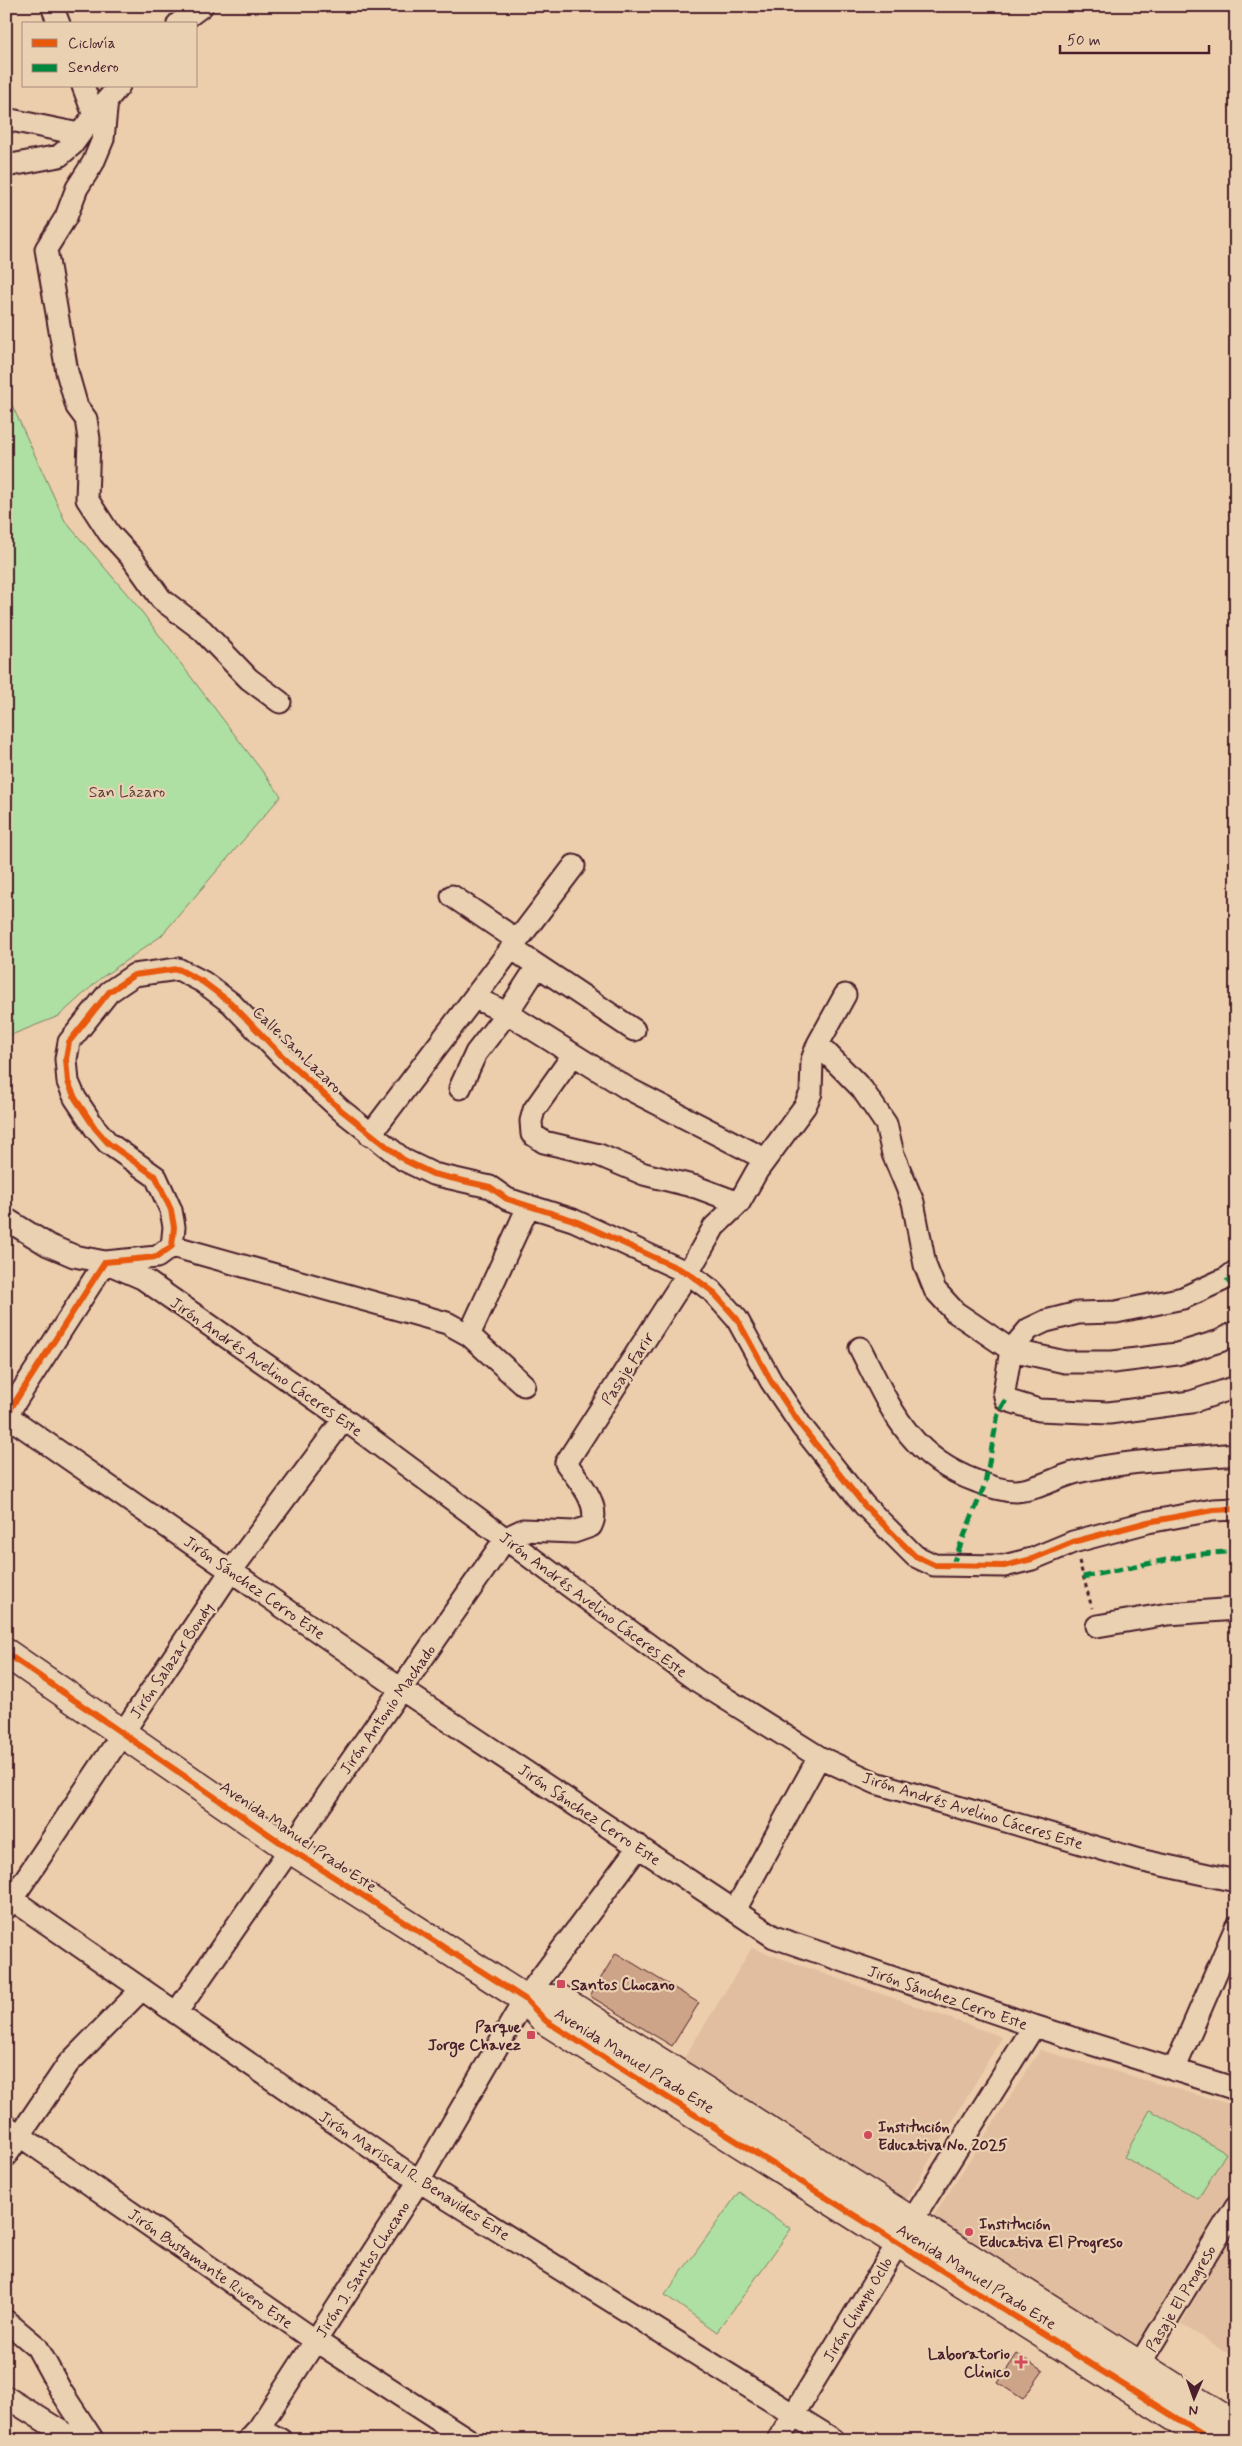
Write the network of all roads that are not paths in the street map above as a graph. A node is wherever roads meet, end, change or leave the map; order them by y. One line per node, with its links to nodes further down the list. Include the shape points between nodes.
1 (52, 6): 3 (street)
2 (202, 6): 4 (street)
3 (58, 22)
4 (181, 22)
5 (86, 88): 6 (street)
6 (106, 100): 8 (street); 10 (street, via 103,139 66,217 46,249 67,372 77,407 86,419 87,499 160,599 202,630 249,679)
7 (6, 119): 8 (street)
8 (79, 134): 9 (street, via 60,156)
9 (6, 166)
10 (280, 702)
11 (574, 866): 13 (street)
12 (452, 896): 13 (street)
13 (514, 944): 14 (street); 16 (street)
14 (537, 967): 17 (street); 18 (street)
15 (845, 995): 19 (street, Pasaje Farir)
16 (475, 998): 17 (street); 22 (street)
17 (507, 1013): 20 (street); 21 (street, via 476,1054)
18 (634, 1030)
19 (818, 1044): 23 (street, Pasaje Farir, via 812,1060 811,1094); 34 (street, via 862,1089 886,1124 893,1154 913,1202 925,1265 934,1290 955,1312)
20 (573, 1055): 23 (street, via 627,1088); 24 (street, via 534,1110 530,1121 532,1134 544,1142 599,1155 644,1174 696,1187)
21 (460, 1088)
22 (370, 1135): 25 (street, Calle San Lazaro, via 419,1168 490,1187); 27 (street, Calle San Lazaro, via 281,1055 231,1003 203,982 178,969 134,975 109,992 69,1042 66,1059 68,1082 83,1111 108,1143 156,1177 171,1210)
23 (766, 1159): 24 (street, Pasaje Farir)
24 (739, 1203): 30 (street, Pasaje Farir, via 714,1227)
25 (528, 1206): 30 (street, Calle San Lazaro, via 573,1220); 32 (street)
26 (6, 1219): 28 (street, Jirón Andrés Avelino Cáceres Este, via 48,1245 74,1256)
27 (172, 1246): 28 (street, via 157,1257); 32 (street, via 447,1323)
28 (105, 1262): 37 (street); 38 (street, Jirón Andrés Avelino Cáceres Este, via 142,1278)
29 (1236, 1271): 34 (street, via 1183,1298 1116,1312 1078,1313 1046,1320 1029,1330)
30 (688, 1273): 40 (street, Calle San Lazaro, via 724,1303 802,1427 864,1505 914,1556 934,1565 1004,1566 1032,1559 1073,1542 1148,1522); 41 (street, Pasaje Farir, via 566,1463 594,1507 596,1517 591,1526 574,1532 523,1530)
31 (1236, 1332): 34 (street, via 1220,1341 1177,1354 1113,1362 1065,1362)
32 (469, 1335): 35 (street)
33 (860, 1348): 39 (street, via 892,1410 916,1444 956,1473 999,1490 1043,1486 1076,1472)
34 (1011, 1350): 36 (street, via 1004,1392 1006,1400 1039,1410 1109,1413 1191,1402)
35 (524, 1385)
36 (1236, 1387)
37 (6, 1416): 42 (street, Jirón Sánchez Cerro Este)
38 (344, 1419): 41 (street, Jirón Andrés Avelino Cáceres Este); 42 (street, Jirón Salazar Bondy)
39 (1236, 1454)
40 (1236, 1509)
41 (506, 1538): 46 (street, Jirón Antonio Machado); 48 (street, Jirón Andrés Avelino Cáceres Este, via 696,1680)
42 (231, 1571): 46 (street, Jirón Sánchez Cerro Este); 47 (street, Jirón Salazar Bondy)
43 (1236, 1609): 44 (street, via 1168,1614)
44 (1097, 1626)
45 (6, 1653): 47 (street, Avenida Manuel Prado Este)
46 (401, 1689): 49 (street, Jirón Sánchez Cerro Este); 50 (street, Jirón Antonio Machado)
47 (122, 1733): 50 (street, Avenida Manuel Prado Este); 52 (street, Jirón Salazar Bondy)
48 (819, 1757): 51 (street, Jirón Andrés Avelino Cáceres Este, via 876,1783 1139,1860); 53 (street)
49 (639, 1846): 53 (street, Jirón Sánchez Cerro Este); 56 (street, Jirón J. Santos Chocano)
50 (290, 1849): 56 (street, Avenida Manuel Prado Este); 57 (street, Jirón Antonio Machado)
51 (1231, 1878)
52 (8, 1900): 55 (street, Jirón Mariscal R. Benavides Este)
53 (735, 1910): 58 (street, Jirón Sánchez Cerro Este, via 774,1936)
54 (1236, 1927): 59 (street)
55 (142, 1989): 57 (street, Jirón Mariscal R. Benavides Este); 61 (street, via 68,2064)
56 (525, 1999): 63 (street, Jirón J. Santos Chocano); 65 (street, Avenida Manuel Prado Este, via 546,2021)
57 (176, 2013): 63 (street, Jirón Mariscal R. Benavides Este)
58 (1034, 2026): 59 (street, Jirón Sánchez Cerro Este); 65 (street, Jirón Chimpu Ocllo)
59 (1174, 2070): 60 (street, Jirón Sánchez Cerro Este)
60 (1236, 2089)
61 (13, 2131): 62 (street); 67 (street, Jirón Bustamante Rivero Este)
62 (6, 2156)
63 (418, 2181): 67 (street, Jirón J. Santos Chocano); 70 (street, Jirón Mariscal R. Benavides Este)
64 (1236, 2206): 68 (street, Pasaje El Progreso)
65 (905, 2232): 68 (street, Avenida Manuel Prado Este); 70 (street, Jirón Chimpu Ocllo); 72 (street, Avenida Manuel Prado Este)
66 (6, 2321): 75 (street, via 36,2347)
67 (316, 2341): 73 (street, Jirón J. Santos Chocano); 77 (street, Jirón Bustamante Rivero Este)
68 (1140, 2365): 72 (street, Avenida Manuel Prado Este)
69 (6, 2397): 74 (street)
70 (793, 2414): 78 (street, Jirón Chimpu Ocllo); 79 (street, Jirón Mariscal R. Benavides Este)
71 (1236, 2426): 72 (street, Avenida Manuel Prado Este)
72 (1196, 2428)
73 (253, 2434): 76 (street)
74 (75, 2440)
75 (93, 2440)
76 (281, 2440)
77 (469, 2440)
78 (778, 2440)
79 (834, 2440)

